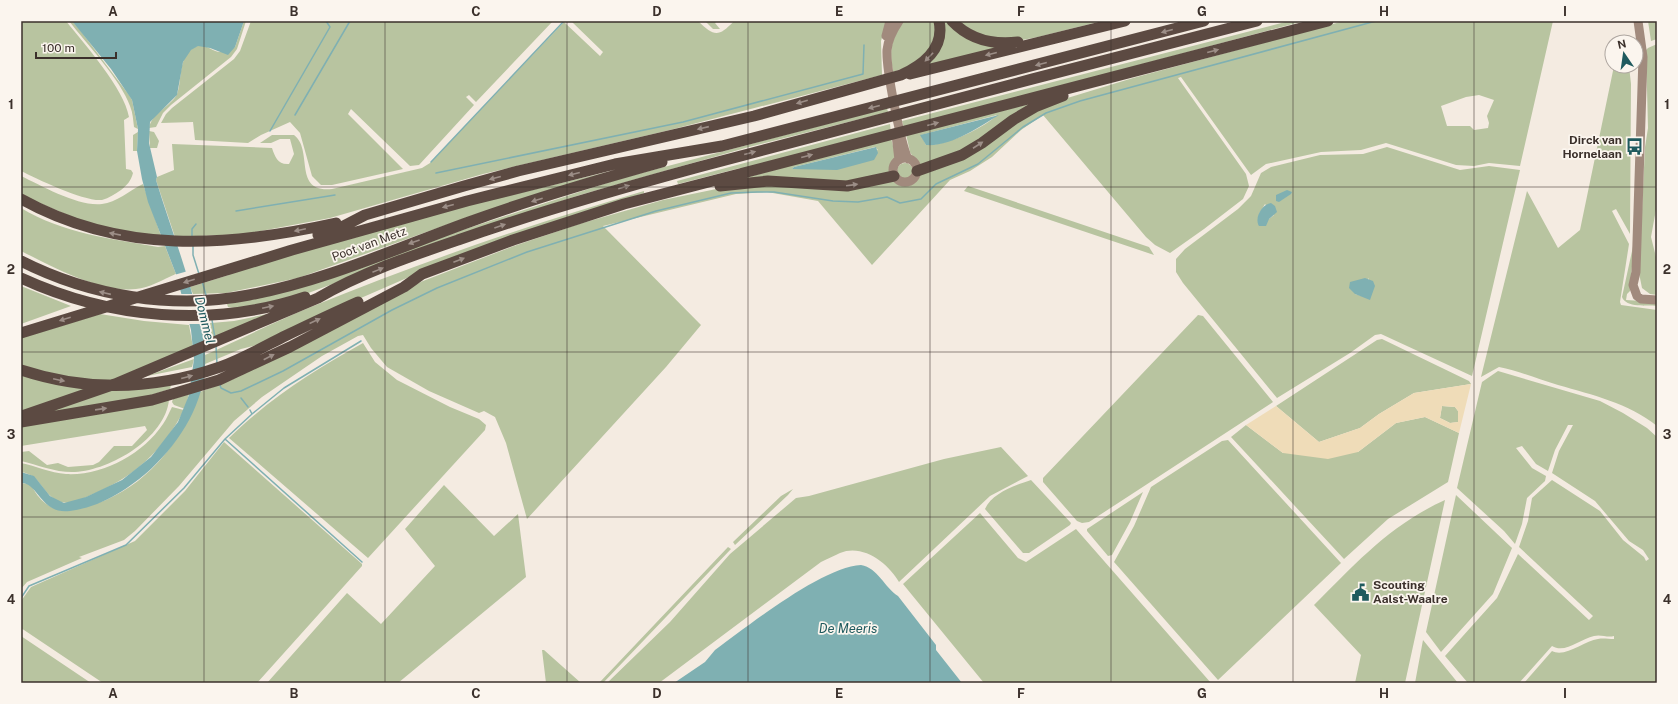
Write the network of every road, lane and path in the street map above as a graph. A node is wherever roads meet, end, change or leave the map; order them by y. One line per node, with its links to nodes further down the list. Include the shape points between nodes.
1 (890, 21): 12 (main road, via 883,48)
2 (898, 21): 12 (main road, via 889,41)
3 (939, 21): 15 (highway, one-way to 15, via 940,34 937,46 929,58 901,75)
4 (952, 21): 11 (highway, via 972,36 995,43 1022,42)
5 (1125, 21): 11 (highway)
6 (1204, 21): 16 (highway, one-way to 16)
7 (1257, 21): 28 (highway, one-way to 7, via 442,246 621,188)
8 (1328, 21): 13 (highway, one-way to 8)
9 (1633, 21): 14 (main road)
10 (1638, 21): 14 (main road, via 1643,57)
11 (1069, 34): 15 (highway, one-way to 15)
12 (887, 71): 17 (main road)
13 (1121, 75): 18 (highway, one-way to 13, via 962,155 1035,107); 20 (highway, one-way to 13)
14 (1642, 76): 25 (main road)
15 (840, 92): 22 (highway, one-way to 22, via 754,116 518,171)
16 (722, 146): 23 (highway, Poot van Metz, one-way to 23, via 542,198 300,283 225,299 189,301 110,294 87,288); 24 (highway, one-way to 24, via 615,164 537,183)
17 (904, 159): 18 (main road, via 914,162); 19 (main road, via 894,165)
18 (917, 171): 19 (main road, via 914,178 908,182 901,182)
19 (894, 176): 20 (highway, one-way to 19, via 768,181 847,186)
20 (674, 191): 26 (highway, one-way to 20, via 513,240 624,204)
21 (21, 199): 22 (highway, one-way to 21, via 273,236 216,242 154,240 83,226)
22 (365, 215): 24 (highway, via 338,229 249,258)
23 (21, 261)
24 (226, 270): 31 (highway, one-way to 31)
25 (1636, 272): 29 (main road, via 1641,293); 30 (main road, via 1634,293 1641,299)
26 (422, 274): 32 (highway, one-way to 26, via 75,384 126,386 182,379 242,357); 34 (highway, one-way to 26, via 152,400 234,374 404,286)
27 (21, 278): 28 (highway, one-way to 28, via 78,301 147,314 190,316 229,314 284,303)
28 (342, 284): 33 (highway, via 318,298 155,367 88,394)
29 (1657, 296)
30 (1657, 300)
31 (21, 333)
32 (21, 370)
33 (21, 416)
34 (21, 422)

